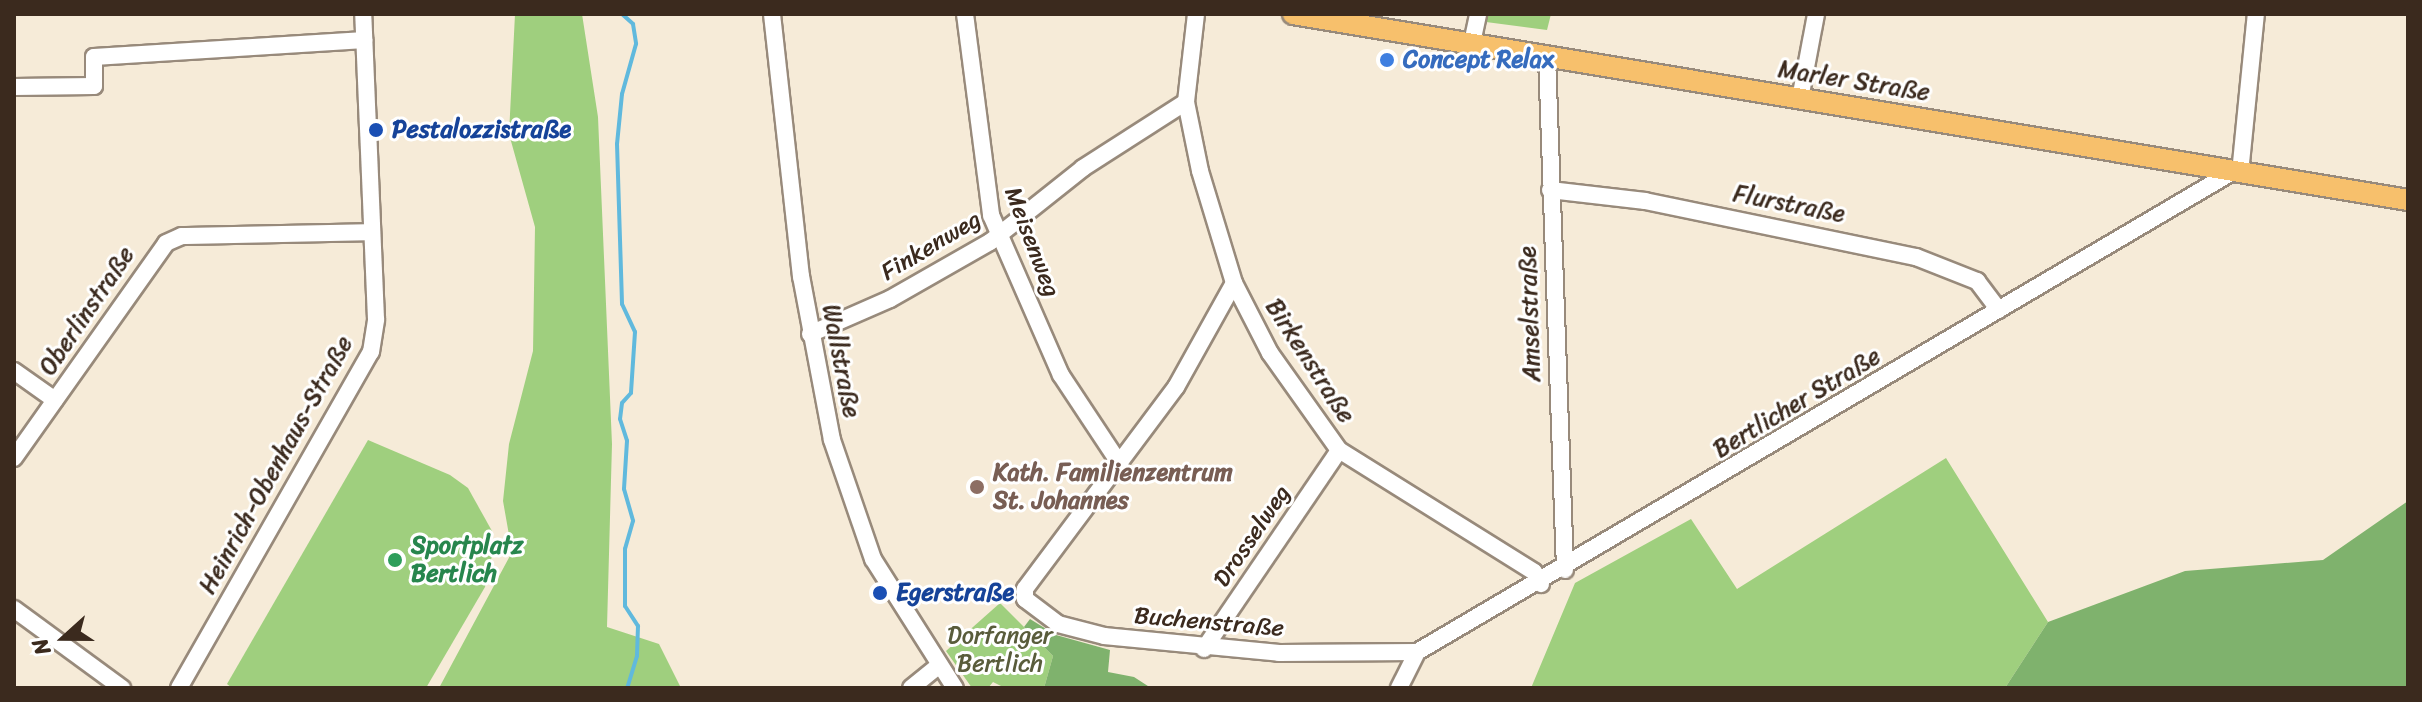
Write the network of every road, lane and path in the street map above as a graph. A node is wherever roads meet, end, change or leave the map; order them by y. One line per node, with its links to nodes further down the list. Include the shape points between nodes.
1 (363, 14): 9 (street, Heinrich-Obenhaus-Straße)
2 (772, 14): 22 (street, Wallstraße)
3 (965, 14): 19 (street, Meisenweg, via 985,192)
4 (1196, 14): 14 (street, Birkenstraße)
5 (1293, 14): 10 (main road, Marler Straße)
6 (1478, 14): 10 (street)
7 (1816, 14): 13 (street)
8 (2256, 14): 15 (street)
9 (364, 40): 12 (street, via 94,57 94,86); 18 (street, Heinrich-Obenhaus-Straße)
10 (1472, 43): 11 (main road, Marler Straße)
11 (1547, 56): 13 (main road, Marler Straße); 16 (street, Amselstraße)
12 (14, 87)
13 (1800, 99): 15 (main road, Marler Straße)
14 (1186, 102): 19 (street, Finkenweg, via 1083,168); 20 (street, Birkenstraße, via 1200,171)
15 (2237, 172): 17 (main road, Marler Straße); 21 (street, Bertlicher Straße)
16 (1550, 190): 21 (street, Flurstraße, via 1645,201 1916,257 1977,281); 28 (street, Amselstraße)
17 (2408, 200)
18 (370, 232): 24 (street, Oberlinstraße, via 182,236 166,243); 35 (street, Heinrich-Obenhaus-Straße, via 376,319 371,352)
19 (999, 234): 22 (street, Finkenweg, via 890,299); 27 (street, Meisenweg, via 1061,375)
20 (1234, 283): 25 (street, Birkenstraße, via 1270,353); 27 (street, via 1176,387)
21 (1999, 310): 28 (street, Bertlicher Straße)
22 (810, 334): 33 (street, Wallstraße, via 832,440 868,547)
23 (14, 371): 24 (street)
24 (55, 400): 26 (street, Oberlinstraße)
25 (1339, 450): 29 (street, Birkenstraße, via 1500,549 1534,572); 31 (street, Drosselweg)
26 (14, 458)
27 (1120, 464): 31 (street, Buchenstraße, via 1030,584 1025,599 1058,624)
28 (1565, 570): 29 (street, Bertlicher Straße)
29 (1541, 584): 32 (street, Bertlicher Straße)
30 (14, 609): 34 (street)
31 (1204, 649): 32 (street, Buchenstraße)
32 (1417, 652): 38 (street)
33 (938, 666): 36 (street); 37 (street, Wallstraße)
34 (122, 688)
35 (179, 688)
36 (911, 688)
37 (955, 688)
38 (1399, 688)

